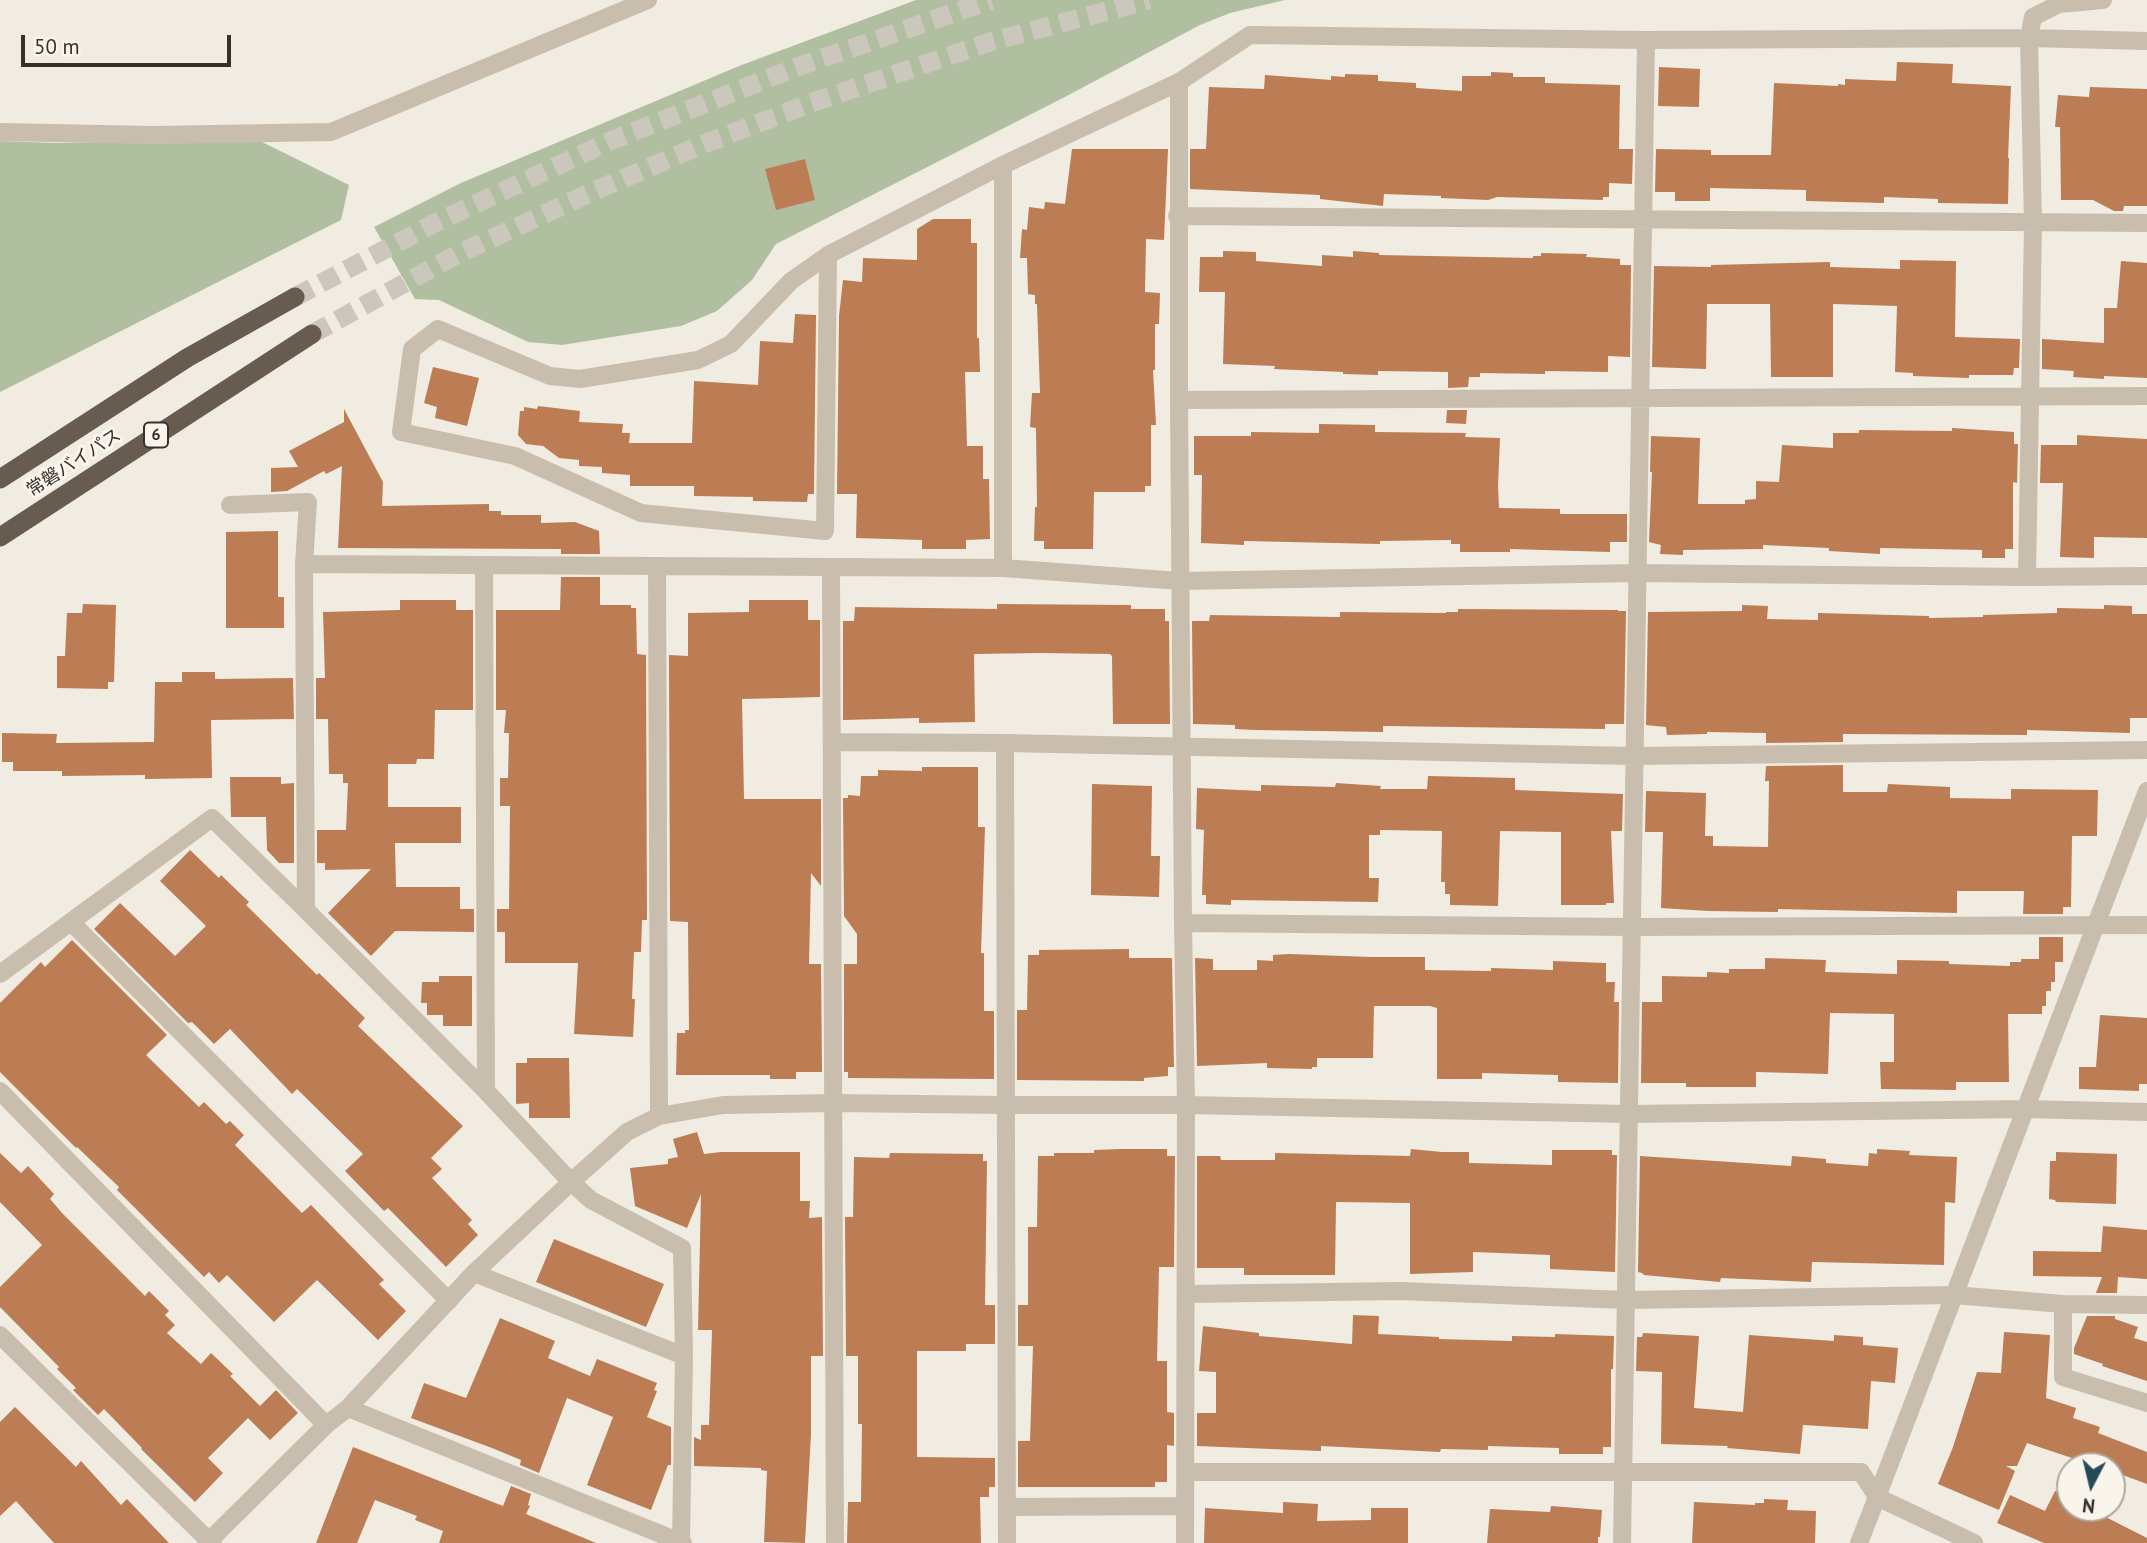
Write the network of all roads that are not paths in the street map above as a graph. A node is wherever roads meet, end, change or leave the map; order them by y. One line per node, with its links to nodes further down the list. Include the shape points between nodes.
1 (648, 0): 7 (street, via 331,132)
2 (2103, 0): 3 (street, via 2059,4 2033,17)
3 (2029, 38): 4 (street); 5 (street); 11 (street)
4 (1646, 40): 6 (street, via 1250,35); 10 (street)
5 (2147, 41)
6 (1179, 82): 8 (street); 9 (street)
7 (0, 132)
8 (1003, 166): 13 (street); 26 (street)
9 (1177, 216): 10 (street); 19 (street)
10 (1643, 221): 11 (street); 18 (street)
11 (2032, 223): 12 (street); 17 (street)
12 (2147, 223)
13 (828, 254): 13 (street, via 791,281 731,344 698,360 580,379 550,376 438,329 412,349 401,432 515,456 641,513 825,531)
14 (295, 297): 20 (highway, 常磐バイパス, via 187,358)
15 (312, 334): 22 (highway, 常磐バイパス / 6)
16 (2147, 396): 17 (street)
17 (2030, 397): 18 (street); 30 (street)
18 (1640, 399): 19 (street); 28 (street)
19 (1179, 400): 31 (street)
20 (0, 478)
21 (230, 505): 23 (street, via 308,502)
22 (0, 537)
23 (304, 564): 24 (street); 38 (street)
24 (484, 565): 25 (street); 46 (street)
25 (657, 566): 27 (street); 53 (street)
26 (1003, 568): 27 (street); 31 (street)
27 (831, 569): 32 (street)
28 (1637, 573): 30 (street); 31 (street); 36 (street)
29 (2147, 576): 30 (street)
30 (2027, 577)
31 (1180, 581): 34 (street)
32 (833, 742): 33 (street); 47 (street)
33 (1005, 743): 34 (street); 48 (street)
34 (1181, 746): 36 (street); 40 (street)
35 (2147, 750): 36 (street)
36 (1634, 755): 43 (street)
37 (2147, 791): 41 (street)
38 (306, 909): 39 (street, via 212,818); 46 (street)
39 (72, 923): 44 (street); 59 (street)
40 (1182, 923): 43 (street); 49 (street)
41 (2098, 924): 42 (street); 43 (street); 50 (street)
42 (2147, 925)
43 (1632, 927): 52 (street)
44 (0, 974)
45 (0, 1091): 66 (street)
46 (486, 1091): 54 (street)
47 (834, 1103): 48 (street); 53 (street, via 723,1105); 74 (street)
48 (1006, 1105): 49 (street); 71 (street)
49 (1186, 1105): 52 (street); 56 (street)
50 (2026, 1109): 51 (street); 52 (street); 57 (street)
51 (2147, 1112)
52 (1629, 1114): 58 (street)
53 (659, 1115): 54 (street, via 627,1132)
54 (570, 1182): 55 (street); 63 (street, via 591,1200 682,1248)
55 (474, 1273): 59 (street); 63 (street)
56 (1186, 1294): 58 (street, via 1401,1291); 68 (street)
57 (1954, 1295): 58 (street); 60 (street); 69 (street)
58 (1625, 1300): 67 (street)
59 (449, 1301): 65 (street)
60 (2063, 1304): 61 (street); 64 (street, via 2063,1377)
61 (2147, 1305)
62 (0, 1335): 72 (street)
63 (684, 1356): 73 (street)
64 (2147, 1403)
65 (348, 1408): 66 (street); 73 (street)
66 (326, 1424): 72 (street)
67 (1623, 1471): 68 (street); 69 (street, via 1861,1472); 77 (street)
68 (1186, 1472): 70 (street)
69 (1877, 1497): 78 (street); 79 (street)
70 (1185, 1506): 71 (street); 76 (street)
71 (1006, 1507): 75 (street)
72 (210, 1542)
73 (682, 1543)
74 (835, 1543)
75 (1007, 1543)
76 (1185, 1543)
77 (1622, 1543)
78 (1859, 1543)
79 (1974, 1543)

